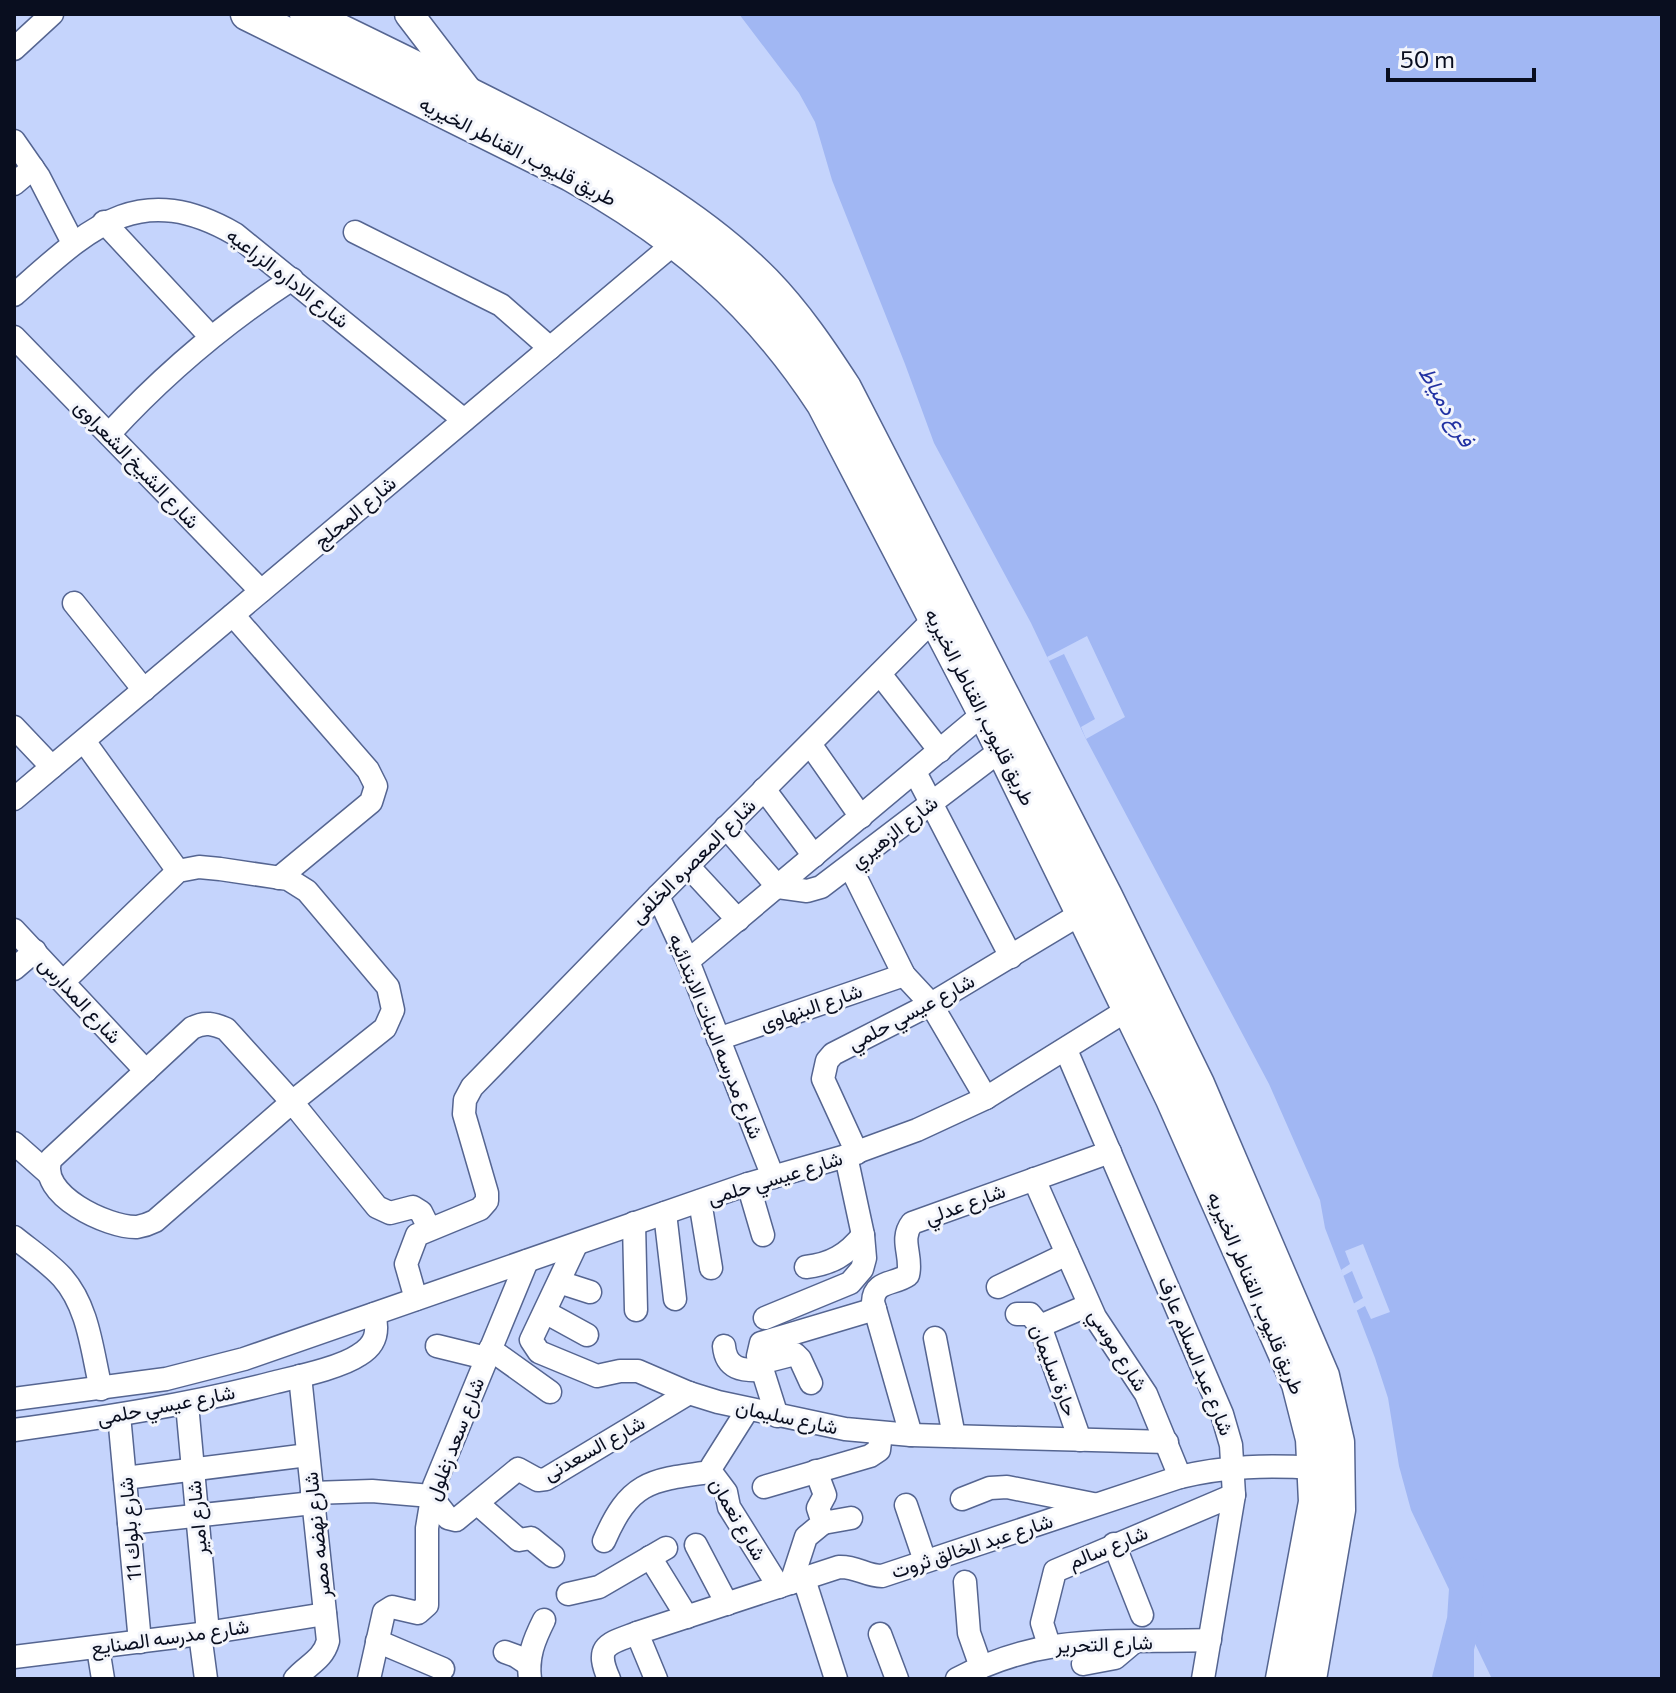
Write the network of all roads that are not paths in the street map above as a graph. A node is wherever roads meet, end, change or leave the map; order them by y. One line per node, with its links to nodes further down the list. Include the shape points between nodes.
1 (52, 14): 5 (street)
2 (306, 14): 6 (main road, طريق قليوب, القناطر الخيريه)
3 (409, 14): 6 (street)
4 (252, 15): 12 (main road, طريق قليوب, القناطر الخيريه)
5 (14, 49)
6 (471, 95): 12 (main road, طريق قليوب, القناطر الخيريه, via 626,175)
7 (14, 141): 8 (street)
8 (33, 168): 9 (street); 13 (street)
9 (14, 184)
10 (104, 222): 13 (street, شارع الاداره الزراعيه); 14 (street, شارع الاداره الزراعيه, via 151,209 209,219); 16 (street)
11 (355, 232): 18 (street, via 501,305)
12 (687, 233): 18 (street, شارع المحلج); 24 (main road, طريق قليوب, القناطر الخيريه, via 799,367 823,404); 56 (main road, طريق قليوب, القناطر الخيريه, via 765,282 845,388)
13 (73, 243): 15 (street, شارع الاداره الزراعيه)
14 (292, 279): 16 (street); 19 (street, شارع الاداره الزراعيه)
15 (14, 295)
16 (210, 336): 20 (street)
17 (14, 337): 20 (street, شارع الشيخ الشعراوى)
18 (550, 348): 19 (street, شارع المحلج)
19 (464, 420): 21 (street, شارع المحلج)
20 (109, 434): 21 (street, شارع الشيخ الشعراوى)
21 (261, 591): 23 (street, شارع المحلج)
22 (74, 603): 26 (street)
23 (233, 615): 26 (street, شارع المحلج); 44 (street, via 368,770 376,786 371,802)
24 (935, 618): 25 (street, شارع المعصره الخلفى); 27 (main road, طريق قليوب, القناطر الخيريه)
25 (880, 674): 30 (street, شارع المعصره الخلفى); 32 (street)
26 (144, 690): 29 (street, شارع المحلج)
27 (984, 713): 31 (main road, طريق قليوب, القناطر الخيريه); 32 (street, شارع الزهيري)
28 (14, 727): 33 (street)
29 (84, 741): 33 (street, شارع المحلج); 43 (street)
30 (810, 744): 35 (street, شارع المعصره الخلفى); 38 (street)
31 (1001, 750): 37 (street, شارع الزهيري); 47 (main road, طريق قليوب, القناطر الخيريه)
32 (940, 751): 34 (street, شارع الزهيري)
33 (52, 767): 36 (street, شارع المحلج)
34 (915, 772): 37 (street); 38 (street, شارع الزهيري)
35 (764, 789): 39 (street, شارع المعصره الخلفى); 40 (street)
36 (14, 799)
37 (931, 804): 42 (street, شارع الزهيري); 51 (street)
38 (861, 817): 40 (street, شارع الزهيري)
39 (726, 827): 41 (street, شارع المعصره الخلفى); 45 (street)
40 (814, 856): 45 (street, شارع الزهيري)
41 (688, 866): 46 (street, شارع المعصره الخلفى); 48 (street)
42 (850, 866): 45 (street, شارع الزهيري, via 821,887); 54 (street)
43 (178, 871): 44 (street, via 199,867); 55 (street)
44 (279, 878): 62 (street, via 307,891 388,987 393,1010 385,1028)
45 (778, 887): 48 (street, شارع الزهيري)
46 (658, 896): 52 (street, شارع مدرسه البنات الابتدائيه); 73 (street, شارع المعصره الخلفى, via 472,1087 464,1114 487,1201 480,1209)
47 (1082, 913): 51 (street, شارع عيسي حلمي); 56 (main road, طريق قليوب, القناطر الخيريه)
48 (738, 920): 52 (street, شارع الزهيري)
49 (14, 930): 50 (street, شارع المدارس)
50 (35, 951): 53 (street); 55 (street, شارع المدارس)
51 (1011, 957): 57 (street, شارع عيسي حلمي)
52 (688, 961): 58 (street, شارع مدرسه البنات الابتدائيه)
53 (14, 969)
54 (904, 975): 57 (street); 58 (street, شارع البنهاوى)
55 (64, 981): 60 (street, شارع المدارس)
56 (1141, 1002): 59 (street, شارع عيسي حلمى); 123 (main road, طريق قليوب, القناطر الخيريه, via 1172,1099 1298,1384); 180 (main road, طريق قليوب, القناطر الخيريه, via 1198,1084 1310,1344 1332,1408 1339,1510)
57 (931, 1004): 61 (street); 65 (street, شارع عيسي حلمي, via 827,1061 825,1088)
58 (718, 1039): 67 (street, شارع مدرسه البنات الابتدائيه)
59 (1066, 1050): 61 (street, شارع عيسي حلمى); 64 (street, شارع عبد السلام عارف)
60 (146, 1071): 62 (street, via 192,1028 214,1024 226,1029); 66 (street, via 51,1159)
61 (986, 1098): 65 (street, شارع عيسي حلمى)
62 (292, 1102): 66 (street, via 146,1225 125,1226 75,1206); 73 (street, via 377,1207 390,1213 413,1207)
63 (14, 1143): 66 (street)
64 (1110, 1152): 68 (street, شارع عدلي); 122 (street, شارع عبد السلام عارف, via 1222,1414)
65 (851, 1154): 67 (street, شارع عيسي حلمى); 75 (street)
66 (48, 1173)
67 (773, 1177): 69 (street, شارع عيسي حلمى)
68 (1034, 1179): 78 (street, شارع موسي); 90 (street, شارع عدلي, via 912,1223 905,1239 908,1275 876,1289)
69 (748, 1184): 70 (street, شارع عيسي حلمى); 74 (street)
70 (700, 1201): 71 (street, شارع عيسي حلمى); 81 (street)
71 (665, 1213): 72 (street, شارع عيسي حلمى); 87 (street)
72 (634, 1223): 77 (street, شارع عيسي حلمى); 91 (street)
73 (429, 1228): 86 (street, via 417,1235 406,1264)
74 (763, 1235)
75 (863, 1235): 80 (street, via 838,1259); 84 (street, via 862,1269 850,1283)
76 (14, 1237): 107 (street, via 61,1275 77,1300)
77 (576, 1245): 79 (street, شارع عيسي حلمى); 82 (street, شارع سليمان)
78 (1067, 1254): 83 (street); 89 (street, شارع موسي)
79 (527, 1261): 86 (street, شارع عيسي حلمى); 103 (street, شارع سعد زغلول)
80 (806, 1267)
81 (711, 1268)
82 (559, 1282): 85 (street); 92 (street, شارع سليمان)
83 (998, 1287)
84 (831, 1291): 88 (street); 95 (street)
85 (590, 1292)
86 (416, 1299): 93 (street, شارع عيسي حلمى)
87 (675, 1299)
88 (801, 1303): 96 (street); 98 (street)
89 (1089, 1305): 97 (street); 120 (street, شارع موسي, via 1146,1394)
90 (875, 1309): 95 (street); 117 (street)
91 (636, 1310)
92 (545, 1312): 99 (street); 109 (street, شارع سليمان, via 531,1340 539,1352 597,1376 638,1371)
93 (374, 1314): 105 (street, شارع عيسي حلمى, via 378,1328 368,1349); 107 (street, شارع عيسي حلمى, via 231,1363)
94 (1017, 1314): 97 (street, حارة سليمان, via 1030,1314)
95 (836, 1320): 98 (street)
96 (775, 1322): 98 (street); 104 (street, via 761,1343)
97 (1040, 1326): 119 (street, حارة سليمان)
98 (809, 1328)
99 (587, 1335)
100 (935, 1338): 118 (street)
101 (437, 1346): 103 (street)
102 (724, 1346): 104 (street, via 736,1368)
103 (488, 1354): 108 (street); 131 (street, شارع سعد زغلول)
104 (761, 1367): 106 (street, via 795,1354); 114 (street)
105 (300, 1376): 111 (street, شارع عيسي حلمى); 121 (street, شارع نهضه مصر)
106 (811, 1383)
107 (101, 1389): 110 (street, شارع عيسي حلمى)
108 (550, 1392)
109 (689, 1393): 112 (street, شارع سليمان); 134 (street, شارع السعدنى, via 546,1479 518,1469)
110 (14, 1399)
111 (187, 1404): 113 (street, شارع عيسي حلمى); 124 (street, شارع امير)
112 (748, 1409): 114 (street, شارع سليمان); 126 (street, شارع نعمان)
113 (119, 1415): 115 (street, شارع عيسي حلمى); 128 (street, شارع بلوك 11)
114 (777, 1416): 116 (street, شارع سليمان)
115 (14, 1430)
116 (881, 1433): 117 (street, شارع سليمان); 125 (street, via 882,1444 875,1453)
117 (911, 1435): 118 (street, شارع سليمان)
118 (954, 1436): 119 (street, شارع سليمان)
119 (1080, 1440): 120 (street, شارع سليمان)
120 (1167, 1442): 127 (street, شارع موسي)
121 (308, 1455): 124 (street); 132 (street, شارع نهضه مصر)
122 (1234, 1467): 123 (street, شارع عبد الخالق ثروت); 127 (street, شارع عبد الخالق ثروت); 130 (street, شارع عبد السلام عارف)
123 (1315, 1468): 179 (main road, طريق قليوب, القناطر الخيريه, via 1310,1536)
124 (193, 1470): 128 (street); 137 (street, شارع امير)
125 (816, 1471): 129 (street); 140 (street, via 825,1495 818,1508)
126 (711, 1472): 141 (street, via 657,1479 615,1516); 147 (street, شارع نعمان, via 726,1492 729,1507)
127 (1180, 1477): 136 (street, شارع عبد الخالق ثروت)
128 (125, 1478): 139 (street, شارع بلوك 11)
129 (764, 1487)
130 (1234, 1495): 142 (street, شارع سالم); 157 (street, شارع عبد السلام عارف)
131 (431, 1496): 132 (street, via 372,1491); 134 (street, شارع السعدنى, via 452,1520); 158 (street, شارع سعد زغلول, via 427,1605 418,1613 388,1609)
132 (312, 1498): 137 (street); 150 (street, شارع نهضه مصر)
133 (962, 1499): 136 (street, via 1007,1487)
134 (478, 1504): 144 (street, via 519,1540 531,1538)
135 (906, 1505): 145 (street)
136 (1096, 1505): 145 (street, شارع عبد الخالق ثروت)
137 (197, 1516): 139 (street); 155 (street, شارع امير)
138 (851, 1518): 140 (street)
139 (129, 1523): 159 (street, شارع بلوك 11)
140 (823, 1523): 147 (street, via 806,1537)
141 (604, 1541)
142 (1114, 1544): 151 (street); 161 (street, شارع سالم, via 1055,1571 1042,1623)
143 (696, 1545): 149 (street)
144 (553, 1556)
145 (925, 1561): 147 (street, شارع عبد الخالق ثروت, via 882,1576 849,1566)
146 (965, 1582): 166 (street, via 969,1633)
147 (791, 1583): 149 (street, شارع عبد الخالق ثروت); 175 (street, شارع نعمان)
148 (568, 1594): 152 (street, via 599,1587 658,1553)
149 (727, 1604): 152 (street, شارع عبد الخالق ثروت)
150 (325, 1614): 155 (street, شارع مدرسه الصنايع); 171 (street, شارع نهضه مصر, via 326,1651)
151 (1142, 1615)
152 (687, 1617): 154 (street, شارع عبد الخالق ثروت)
153 (544, 1620): 168 (street)
154 (637, 1633): 173 (street, شارع عبد الخالق ثروت, via 604,1649 601,1662); 174 (street)
155 (204, 1634): 159 (street, شارع مدرسه الصنايع); 170 (street, شارع امير)
156 (880, 1634): 176 (street)
157 (1210, 1640): 160 (street, شارع التحرير); 178 (street, شارع عبد السلام عارف)
158 (377, 1641): 167 (street); 172 (street, شارع سعد زغلول)
159 (140, 1642): 162 (street, شارع مدرسه الصنايع)
160 (1134, 1642): 161 (street, شارع التحرير); 165 (street, via 1115,1658)
161 (1049, 1645): 166 (street, شارع التحرير)
162 (98, 1648): 164 (street, شارع مدرسه الصنايع); 169 (street)
163 (505, 1652): 168 (street)
164 (14, 1657)
165 (1083, 1664)
166 (981, 1667): 177 (street, شارع التحرير)
167 (443, 1669)
168 (529, 1672)
169 (103, 1679)
170 (206, 1679)
171 (295, 1679)
172 (369, 1679)
173 (609, 1679)
174 (656, 1679)
175 (836, 1679)
176 (897, 1679)
177 (957, 1679)
178 (1203, 1679)
179 (1282, 1679)
180 (1310, 1679)

